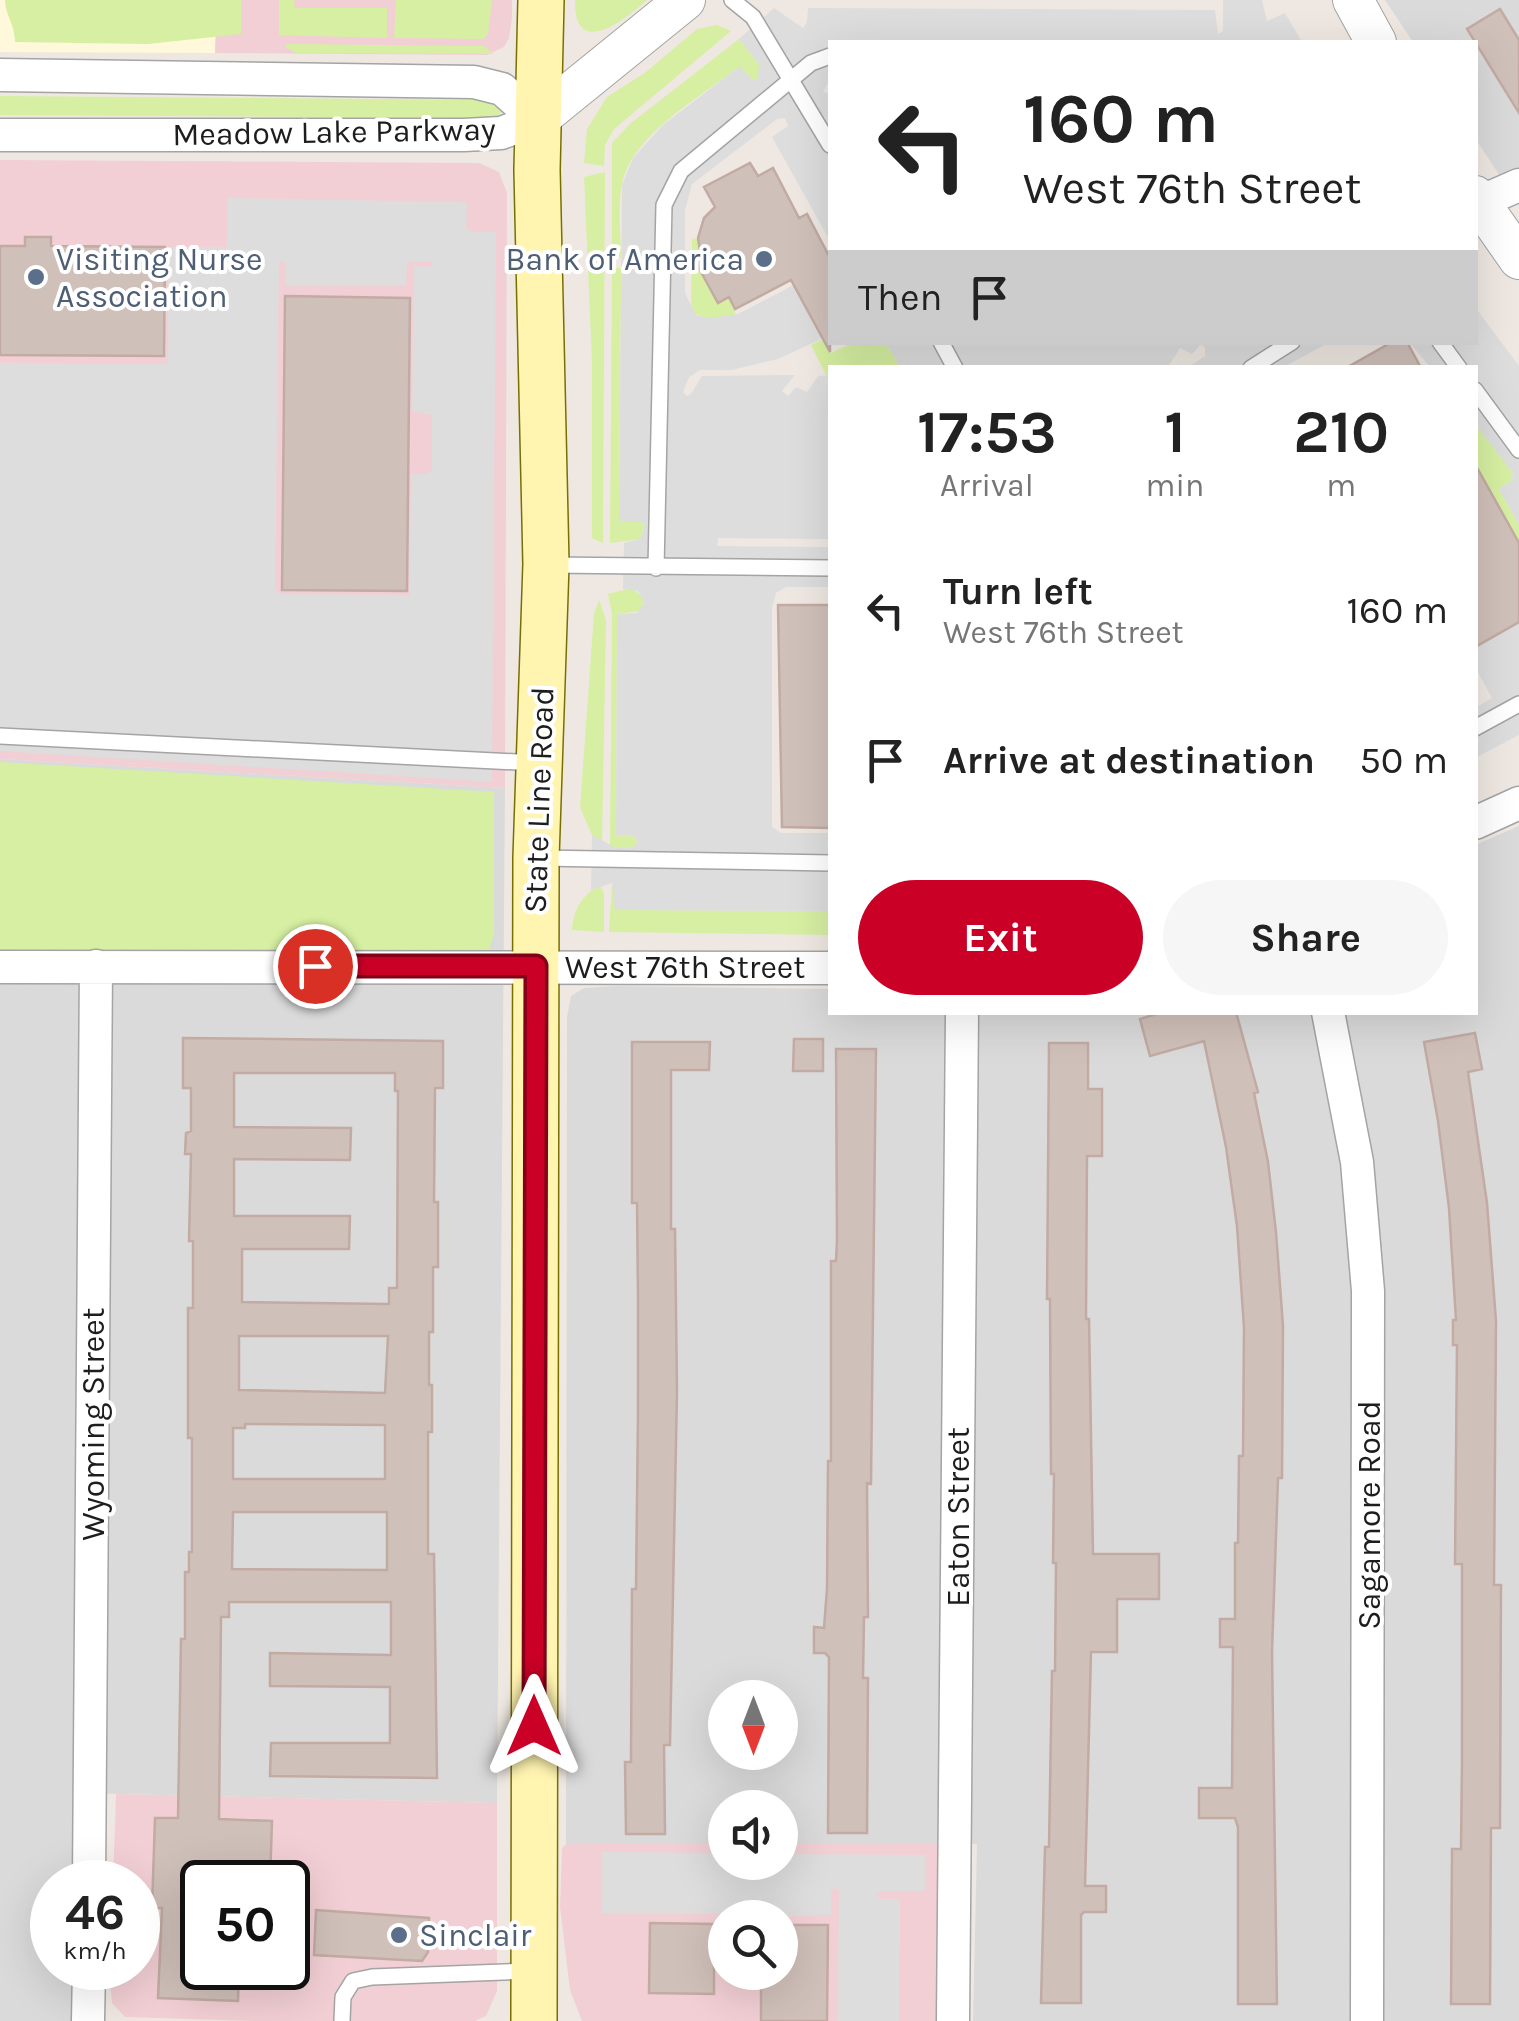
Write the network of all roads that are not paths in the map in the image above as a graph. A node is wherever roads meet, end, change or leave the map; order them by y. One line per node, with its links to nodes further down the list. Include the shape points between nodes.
1 (540, 0): 9 (main road, State Line Road)
2 (684, 0): 9 (street)
3 (732, 0): 8 (lane, via 753,17)
4 (1352, 0): 5 (street)
5 (1375, 40)
6 (828, 56): 8 (lane)
7 (0, 75): 9 (street, Meadow Lake Parkway, via 474,82 502,90)
8 (793, 79): 11 (lane); 19 (lane, via 681,171 664,205)
9 (537, 120): 10 (street, Meadow Lake Parkway, via 501,133 464,135); 18 (main road, State Line Road)
10 (0, 135)
11 (828, 141)
12 (1519, 185): 13 (street)
13 (1492, 225)
14 (1287, 345): 15 (lane)
15 (1256, 365)
16 (1478, 394): 17 (lane)
17 (1519, 450)
18 (546, 564): 19 (lane); 24 (main road, State Line Road)
19 (656, 568): 20 (lane)
20 (828, 568)
21 (1519, 704): 22 (lane)
22 (1478, 726)
23 (0, 736): 24 (lane)
24 (540, 763): 27 (main road, State Line Road)
25 (1519, 803): 26 (street)
26 (1478, 822)
27 (536, 858): 28 (lane); 30 (main road, State Line Road)
28 (828, 863)
29 (96, 966): 30 (street, West 76th Street); 31 (street, West 76th Street); 35 (street, Wyoming Street)
30 (536, 966): 32 (street, West 76th Street); 36 (main road, State Line Road)
31 (0, 967)
32 (828, 968)
33 (962, 1015): 41 (street, Eaton Street)
34 (1329, 1015): 42 (street, Sagamore Road, via 1357,1162 1368,1292)
35 (89, 1860)
36 (534, 1971): 39 (lane, via 372,1977 353,1982 343,1997); 40 (main road, State Line Road)
37 (89, 1990): 38 (street)
38 (88, 2021)
39 (342, 2021)
40 (534, 2021)
41 (953, 2021)
42 (1367, 2021)

